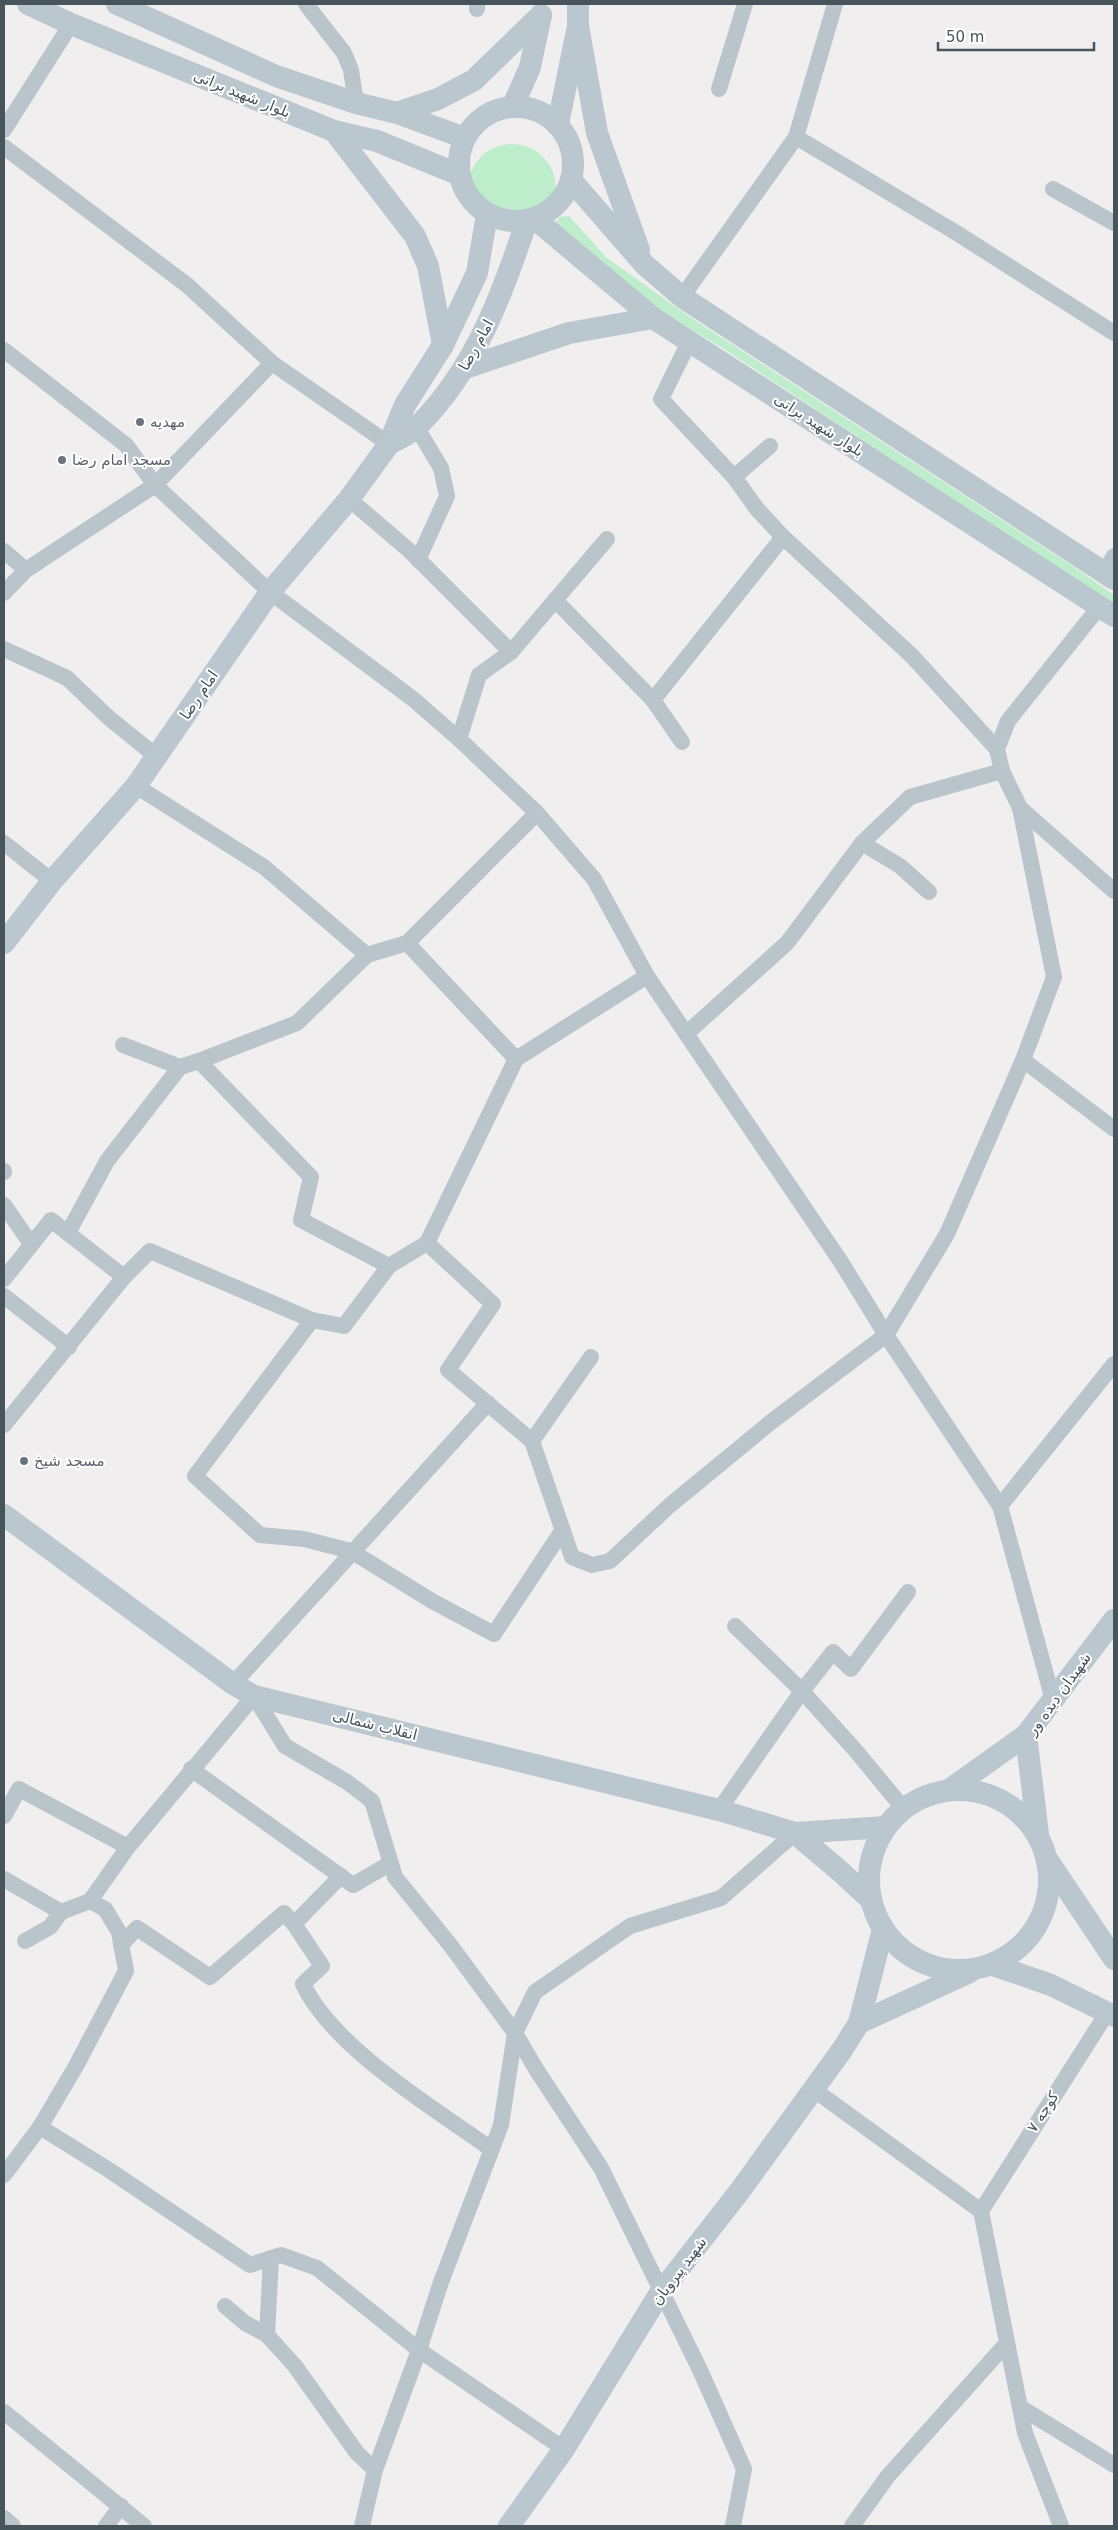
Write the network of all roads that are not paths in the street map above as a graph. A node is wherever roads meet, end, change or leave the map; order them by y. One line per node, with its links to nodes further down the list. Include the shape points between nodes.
1 (28, 4): 8 (main road, بلوار شهید براتی)
2 (117, 4): 11 (main road, بلوار شهید براتی, via 276,76)
3 (306, 4): 11 (street, via 344,53 351,70)
4 (578, 4): 9 (main road)
5 (745, 4): 10 (street)
6 (835, 4): 17 (street)
7 (541, 10): 12 (main road, via 530,67); 13 (main road, via 474,80 438,99)
8 (71, 24): 15 (street); 16 (main road, بلوار شهید براتی)
9 (578, 26): 14 (main road); 26 (main road, via 597,133)
10 (719, 89)
11 (356, 103): 13 (main road, بلوار شهید براتی)
12 (513, 106): 14 (main road, via 537,111); 18 (main road, via 497,109 482,117)
13 (397, 113): 18 (main road, بلوار شهید براتی)
14 (558, 124): 21 (main road, via 573,153)
15 (4, 130)
16 (334, 131): 20 (main road, بلوار شهید براتی, via 377,141); 31 (main road, via 415,236 428,266)
17 (796, 136): 27 (street); 29 (street, via 956,232)
18 (465, 138): 20 (main road, via 458,158)
19 (4, 147): 33 (street, via 187,285)
20 (460, 175): 23 (main road, via 474,204)
21 (571, 180): 24 (main road, via 561,200); 26 (main road)
22 (1053, 189): 25 (street)
23 (487, 214): 24 (main road, via 502,220); 31 (main road, امام رضا, via 477,273)
24 (531, 220): 28 (main road, بلوار شهید براتی); 34 (main road, امام رضا, via 503,293)
25 (1114, 223)
26 (645, 265): 27 (main road)
27 (682, 297): 45 (main road)
28 (653, 318): 30 (main road, بلوار شهید براتی); 34 (main road, via 570,333)
29 (1114, 333)
30 (690, 340): 38 (street, via 661,399); 50 (main road, بلوار شهید براتی)
31 (443, 345): 36 (main road, امام رضا, via 405,405)
32 (4, 350): 39 (street, via 126,445)
33 (272, 363): 36 (street); 39 (street)
34 (465, 368): 35 (main road, امام رضا)
35 (417, 428): 36 (main road, امام رضا); 44 (street, via 441,468 447,496)
36 (389, 444): 40 (main road, امام رضا)
37 (770, 446): 38 (street)
38 (734, 477): 41 (street, via 757,510)
39 (155, 485): 46 (street); 48 (street)
40 (349, 499): 44 (street); 48 (main road, امام رضا)
41 (784, 538): 53 (street); 56 (street, via 912,656)
42 (608, 539): 49 (street)
43 (4, 550): 46 (street)
44 (418, 560): 52 (street)
45 (1111, 569)
46 (26, 570): 47 (street)
47 (4, 592)
48 (270, 592): 54 (street, via 412,699); 57 (main road, امام رضا)
49 (555, 600): 52 (street); 53 (street)
50 (1107, 611): 56 (street, via 1008,721)
51 (4, 649): 57 (street, via 67,678)
52 (511, 652): 54 (street, via 479,675)
53 (653, 700): 55 (street)
54 (459, 739): 61 (street)
55 (682, 742)
56 (997, 749): 58 (street)
57 (156, 756): 59 (main road, امام رضا)
58 (1002, 771): 60 (street); 63 (street, via 910,797)
59 (136, 786): 64 (main road, امام رضا); 69 (street, via 264,868)
60 (1020, 808): 65 (street); 74 (street, via 1054,977)
61 (537, 814): 68 (street); 70 (street, via 594,879)
62 (4, 843): 64 (street)
63 (862, 844): 66 (street, via 900,866); 71 (street, via 787,943)
64 (52, 881): 67 (main road, امام رضا)
65 (1114, 891)
66 (929, 892)
67 (4, 943)
68 (407, 944): 69 (street); 73 (street)
69 (368, 955): 75 (street, via 297,1022)
70 (647, 976): 71 (street); 73 (street)
71 (687, 1033): 87 (street, via 841,1262)
72 (123, 1045): 76 (street)
73 (516, 1059): 80 (street)
74 (1023, 1060): 77 (street); 87 (street, via 947,1234)
75 (199, 1062): 76 (street); 82 (street, via 311,1177 301,1220)
76 (180, 1067): 79 (street, via 107,1161)
77 (1114, 1128)
78 (4, 1205): 81 (street)
79 (68, 1233): 81 (street, via 51,1220); 83 (street)
80 (427, 1243): 82 (street); 91 (street, via 493,1304 448,1370)
81 (31, 1244): 84 (street)
82 (389, 1266): 86 (street, via 344,1326)
83 (124, 1277): 86 (street, via 150,1251); 88 (street)
84 (4, 1279)
85 (4, 1296): 88 (street)
86 (312, 1320): 97 (street, via 195,1476 260,1535 304,1539)
87 (886, 1335): 94 (street); 96 (street, via 764,1428 669,1506 610,1561 592,1565 572,1557)
88 (69, 1347): 92 (street)
89 (591, 1357): 93 (street)
90 (1114, 1364): 94 (street)
91 (488, 1403): 93 (street); 97 (street)
92 (4, 1424)
93 (532, 1442): 96 (street)
94 (1000, 1506): 104 (street)
95 (4, 1515): 101 (main road, انقلاب شمالی)
96 (562, 1530): 97 (street, via 494,1634 432,1601)
97 (351, 1551): 101 (street)
98 (908, 1592): 102 (street, via 851,1669 833,1652)
99 (1114, 1620): 104 (main road, شهیدان دیده ور)
100 (735, 1626): 102 (street)
101 (233, 1684): 103 (main road, انقلاب شمالی)
102 (802, 1691): 108 (street); 109 (street)
103 (254, 1696): 106 (street); 109 (main road, انقلاب شمالی); 116 (street, via 285,1746 348,1782 372,1801)
104 (1053, 1700): 105 (main road, شهیدان دیده ور)
105 (1026, 1736): 107 (main road); 113 (main road, شهیدان دیده ور)
106 (191, 1769): 114 (street); 117 (street)
107 (949, 1790): 108 (main road, via 925,1796); 113 (main road, via 975,1790 1000,1799 1022,1814)
108 (903, 1808): 111 (main road)
109 (719, 1810): 112 (main road, انقلاب شمالی)
110 (4, 1816): 114 (street, via 19,1789)
111 (886, 1827): 112 (main road); 119 (main road, via 872,1858 869,1875)
112 (795, 1833): 119 (main road); 130 (street, via 721,1898 630,1926 536,1992)
113 (1038, 1835): 115 (main road)
114 (128, 1847): 120 (street)
115 (1048, 1860): 126 (main road); 127 (main road, via 1050,1886 1044,1911 1033,1933 1015,1952)
116 (391, 1863): 117 (street, via 353,1885); 130 (street, via 395,1877)
117 (341, 1876): 122 (street)
118 (4, 1879): 121 (street)
119 (871, 1900): 123 (main road)
120 (90, 1901): 121 (street); 125 (street, via 105,1909 119,1932)
121 (61, 1912): 124 (street, via 50,1927)
122 (294, 1924): 125 (street, via 284,1913 210,1977 137,1928); 133 (street, via 322,1966 303,1984 310,2000 324,2016 360,2054)
123 (883, 1928): 127 (main road, via 900,1949 923,1964 950,1971); 129 (main road)
124 (25, 1941)
125 (121, 1945): 132 (street, via 126,1971)
126 (1114, 1959)
127 (985, 1967): 128 (main road, via 1051,1985); 129 (main road)
128 (1110, 2014): 135 (street, کوچه ۷)
129 (859, 2023): 131 (main road, شهید پیرویان)
130 (515, 2033): 133 (street, via 500,2125); 137 (street, via 601,2168)
131 (813, 2089): 135 (street); 137 (main road, شهید پیرویان, via 739,2192)
132 (40, 2127): 134 (street); 136 (street, via 250,2265)
133 (491, 2149): 141 (street, via 440,2282)
134 (4, 2175)
135 (981, 2211): 140 (street)
136 (271, 2258): 139 (street); 141 (street, via 281,2255 318,2268)
137 (660, 2293): 144 (main road, شهید پیرویان); 154 (street, via 700,2370 744,2469)
138 (225, 2306): 139 (street, via 245,2323)
139 (267, 2335): 146 (street, via 295,2366 356,2453)
140 (1006, 2344): 142 (street); 155 (street, via 888,2476)
141 (419, 2350): 144 (street); 146 (street)
142 (1020, 2407): 145 (street); 156 (street, via 1025,2433)
143 (4, 2412): 147 (street)
144 (564, 2449): 153 (main road, شهید پیرویان)
145 (1114, 2465)
146 (375, 2470): 152 (street)
147 (121, 2506): 150 (street); 151 (street)
148 (4, 2518): 149 (street)
149 (13, 2526)
150 (106, 2526)
151 (144, 2526)
152 (362, 2526)
153 (509, 2526)
154 (733, 2526)
155 (852, 2526)
156 (1061, 2526)

